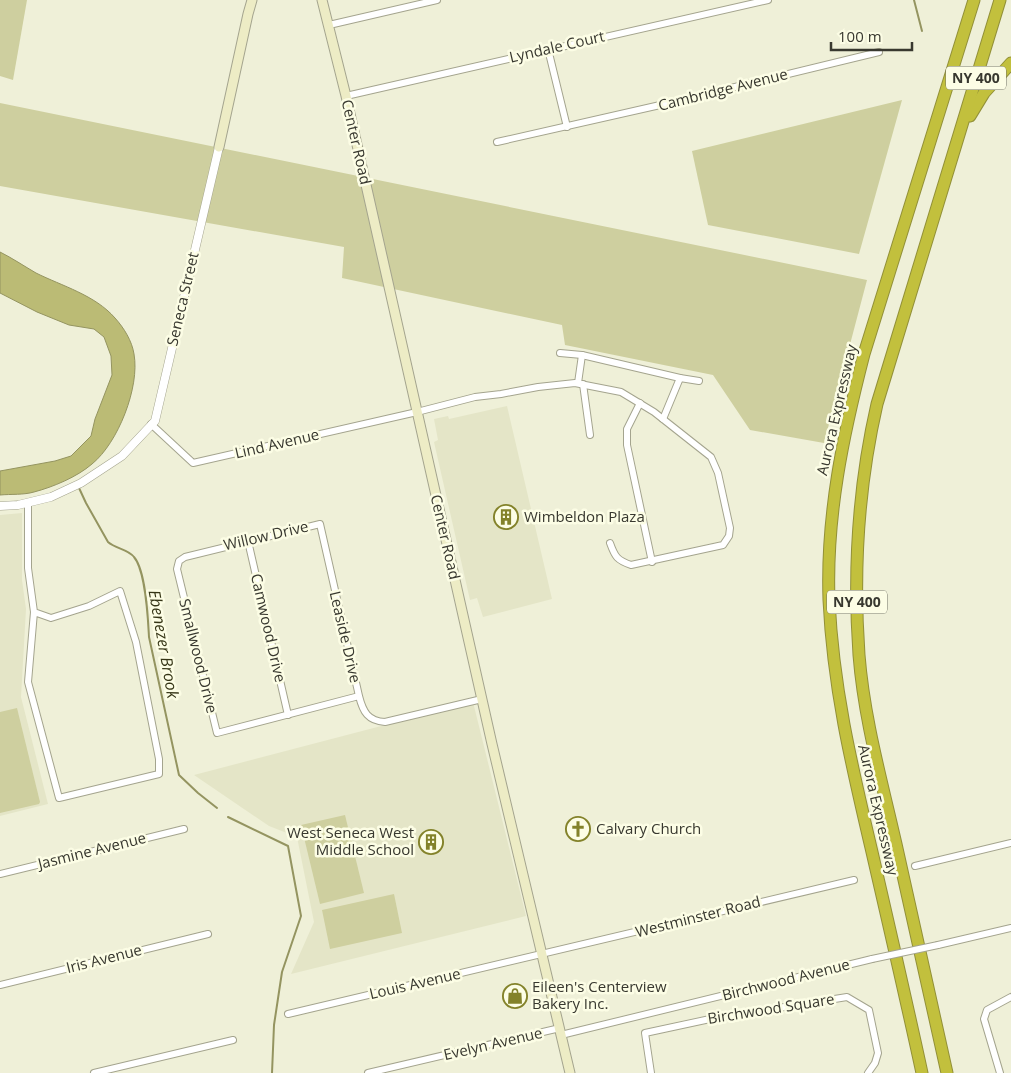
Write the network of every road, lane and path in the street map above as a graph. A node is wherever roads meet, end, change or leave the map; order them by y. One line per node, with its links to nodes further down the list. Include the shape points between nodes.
1 (252, 0): 16 (main road, Seneca Street)
2 (322, 0): 8 (main road, Center Road)
3 (437, 0): 8 (street)
4 (768, 0): 10 (street, Lyndale Court)
5 (968, 0): 9 (highway)
6 (974, 0): 9 (highway, Aurora Expressway / NY 400)
7 (1000, 0): 17 (highway, Aurora Expressway / NY 400)
8 (328, 25): 13 (main road, Center Road)
9 (963, 34): 57 (highway, Aurora Expressway / NY 400, via 851,405 837,472 831,530 829,599 841,716)
10 (548, 49): 13 (street, Lyndale Court); 14 (street)
11 (879, 52): 14 (street, Cambridge Avenue)
12 (1011, 63): 17 (highway, via 973,109)
13 (346, 96): 24 (main road, Center Road)
14 (567, 127): 15 (street, Cambridge Avenue)
15 (497, 142)
16 (219, 147): 26 (street, Seneca Street, via 158,410)
17 (952, 156): 58 (highway, Aurora Expressway / NY 400, via 887,367 868,445 856,573 860,657 872,735)
18 (560, 353): 19 (street)
19 (582, 355): 20 (street); 22 (street)
20 (680, 378): 21 (street); 25 (street)
21 (699, 381)
22 (580, 384): 23 (street, via 621,392); 24 (street, via 475,397); 27 (street)
23 (640, 403): 25 (street); 33 (street, via 627,429 627,445)
24 (417, 412): 26 (street, Lind Avenue, via 193,463); 37 (main road, Center Road)
25 (663, 419): 33 (street, via 710,457 718,473 730,528 724,544)
26 (151, 424): 28 (street, Seneca Street, via 122,456 80,483 51,497)
27 (590, 435)
28 (28, 503): 29 (street, Seneca Street); 35 (street, via 28,568)
29 (0, 506)
30 (248, 541): 32 (street, Willow Drive); 34 (street, Willow Drive, via 320,524); 38 (street, Camwood Drive)
31 (610, 543): 33 (street, via 615,556 622,562 631,566)
32 (190, 556): 38 (street, Smallwood Drive, via 182,559 177,569 217,732)
33 (652, 562)
34 (331, 577): 36 (street, Leaside Drive)
35 (34, 612): 35 (street, via 50,618 89,606 120,591 136,642 160,759 159,774 59,798 28,682)
36 (359, 696): 37 (street, Leaside Drive, via 368,717 385,722); 38 (street)
37 (482, 699): 46 (main road, Center Road)
38 (288, 714)
39 (184, 829): 42 (street, Jasmine Avenue)
40 (1011, 843): 41 (street)
41 (915, 866)
42 (0, 874)
43 (854, 880): 46 (street, Westminster Road)
44 (1011, 928): 50 (street, Birchwood Avenue, bridge)
45 (208, 934): 47 (street, Iris Avenue)
46 (542, 954): 49 (street, Louis Avenue); 50 (main road, Center Road)
47 (0, 985)
48 (1011, 997): 59 (street, via 987,1010 984,1019)
49 (288, 1014)
50 (560, 1032): 53 (street, Evelyn Avenue); 54 (main road, Center Road)
51 (233, 1040): 52 (street)
52 (94, 1073)
53 (368, 1073)
54 (570, 1073)
55 (651, 1073): 56 (street, Birchwood Square, via 645,1033 847,997 869,1010 878,1053)
56 (868, 1073)
57 (922, 1073)
58 (947, 1073)
59 (1000, 1073)

